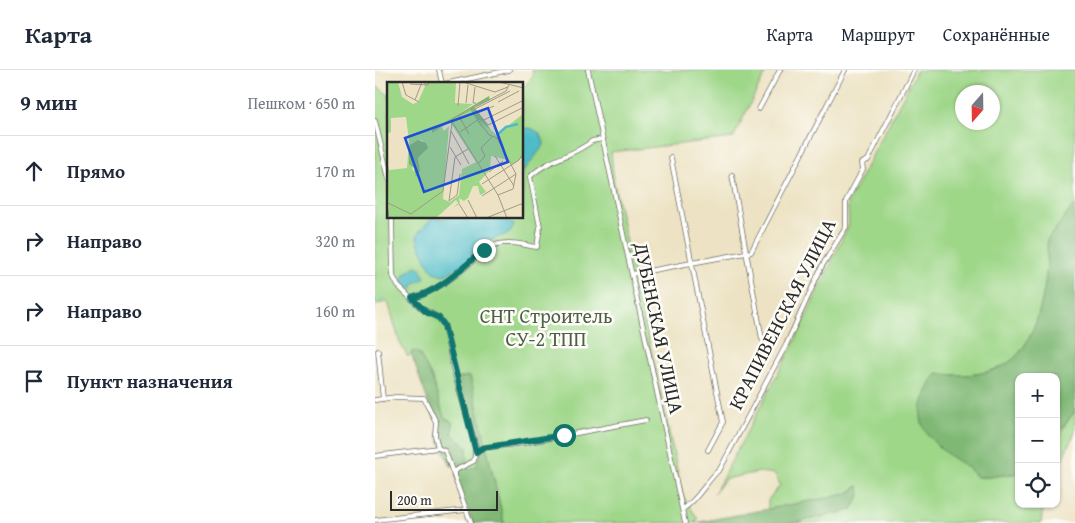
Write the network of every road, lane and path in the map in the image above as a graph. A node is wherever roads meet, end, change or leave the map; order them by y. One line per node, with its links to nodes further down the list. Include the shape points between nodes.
1 (509, 70): 6 (street)
2 (588, 70): 9 (street, ДУБЕНСКАЯ УЛИЦА)
3 (780, 70): 7 (street)
4 (845, 70): 14 (street, via 755,247)
5 (914, 70): 28 (street, КРАПИВЕНСКАЯ УЛИЦА, via 868,160 862,163 863,169 846,201 846,227 822,266 786,345 720,469 711,475 693,502)
6 (452, 82)
7 (759, 109)
8 (375, 121): 11 (street)
9 (603, 139): 16 (street, ДУБЕНСКАЯ УЛИЦА); 17 (street, via 563,155 530,177 540,227 537,247 508,242 498,244 482,252 431,292)
10 (671, 158): 15 (street)
11 (387, 171)
12 (731, 175): 14 (street)
13 (392, 219): 17 (street, via 393,276 398,286)
14 (747, 254): 15 (street); 18 (street)
15 (693, 264): 16 (street); 24 (street, via 723,422)
16 (632, 274): 28 (street, ДУБЕНСКАЯ УЛИЦА)
17 (412, 298): 25 (street, via 444,325)
18 (762, 340)
19 (378, 351): 20 (street)
20 (383, 399): 21 (street); 23 (street, via 424,398 436,422)
21 (375, 400)
22 (646, 420): 25 (street, via 482,448)
23 (438, 448): 26 (street); 27 (street, via 445,451)
24 (708, 450)
25 (476, 452): 27 (street, via 474,461 454,471)
26 (375, 456)
27 (454, 475): 29 (street)
28 (683, 509): 32 (street, ДУБЕНСКАЯ УЛИЦА)
29 (466, 510): 30 (street); 31 (street)
30 (375, 520)
31 (471, 523)
32 (685, 523)

